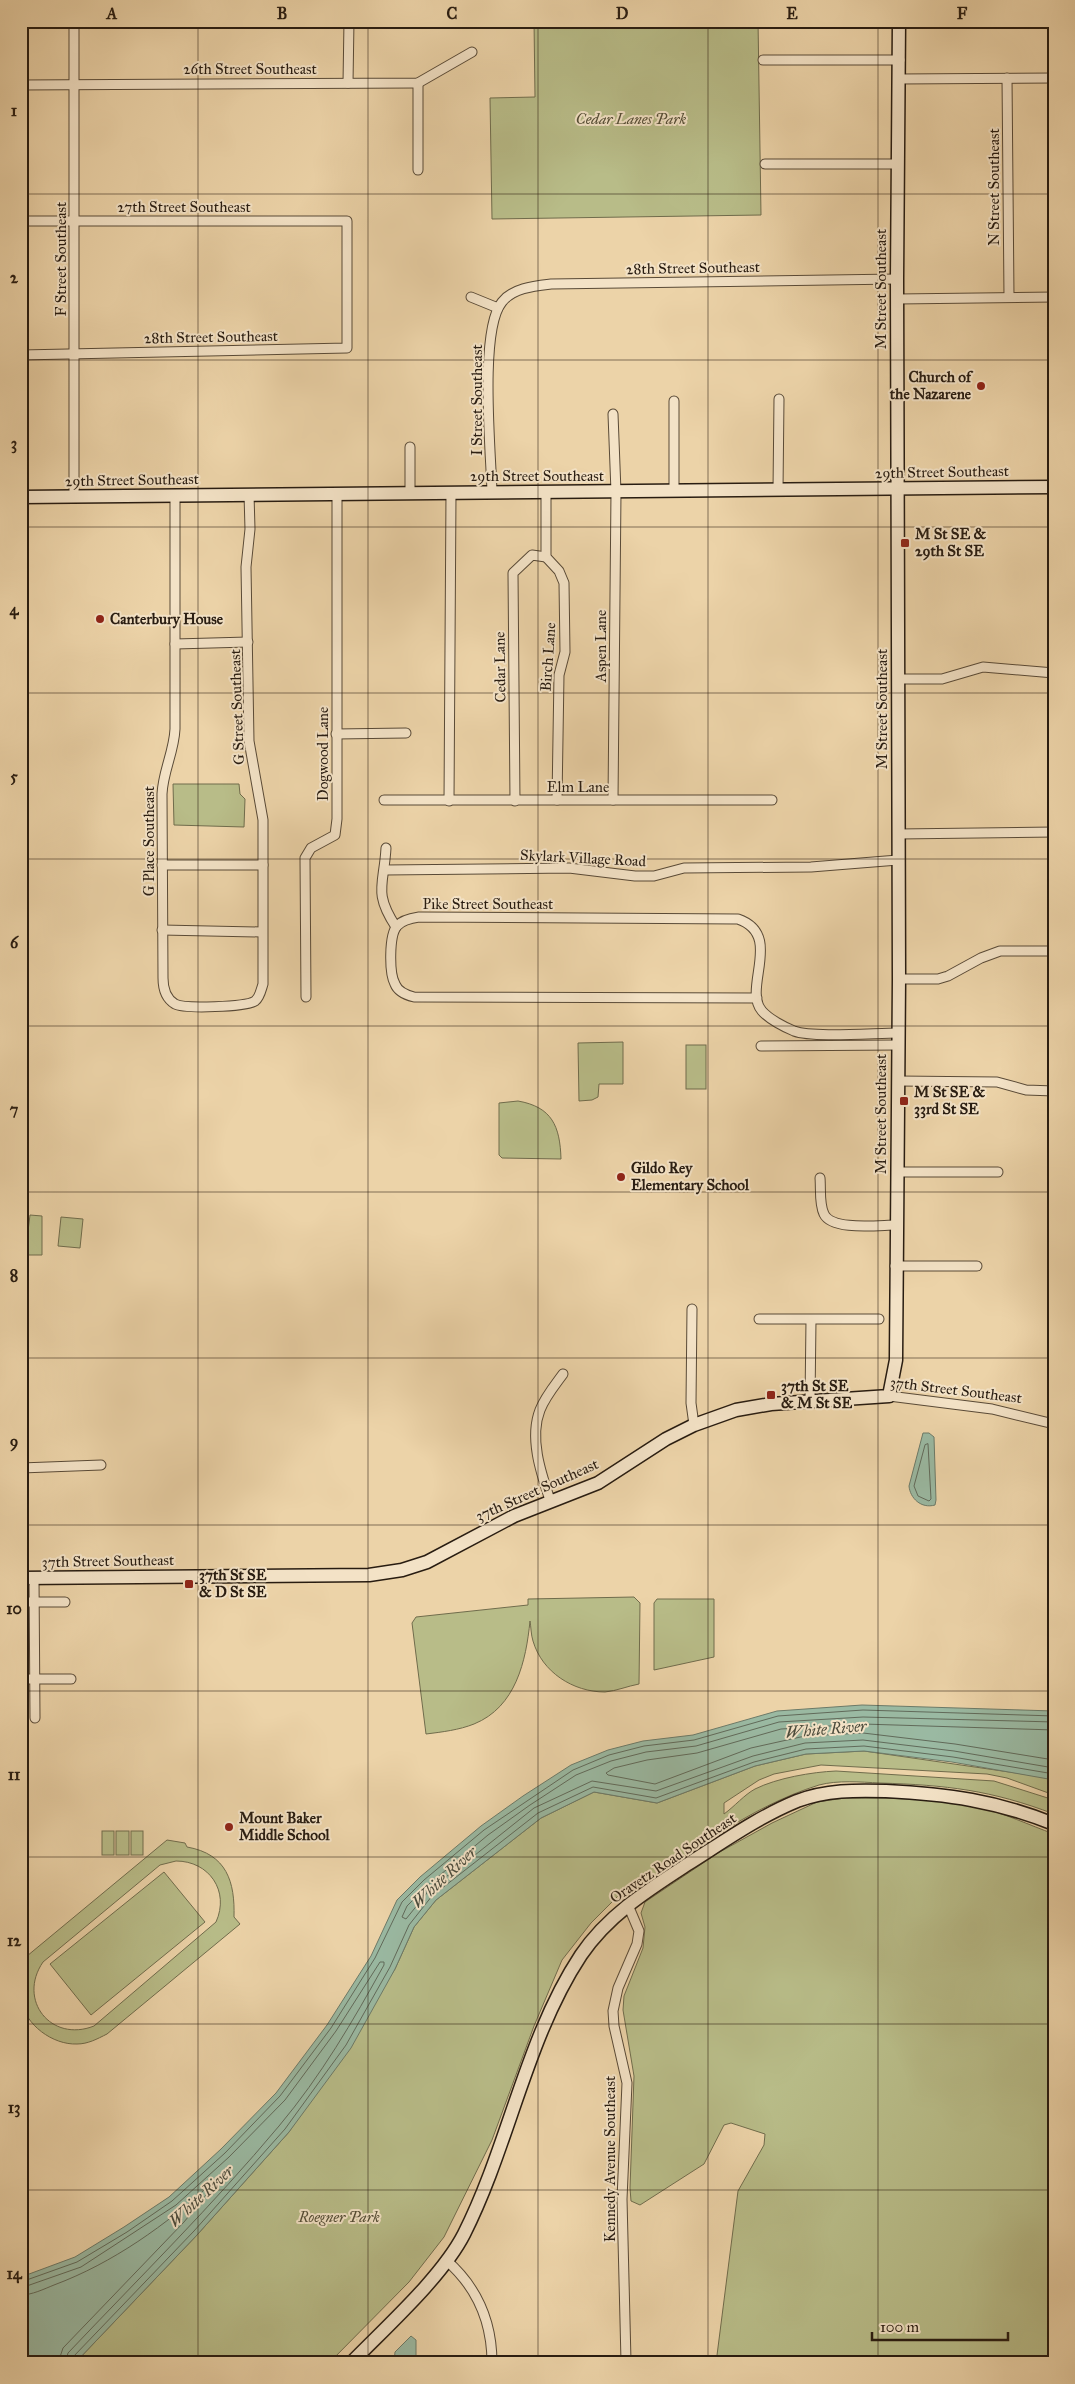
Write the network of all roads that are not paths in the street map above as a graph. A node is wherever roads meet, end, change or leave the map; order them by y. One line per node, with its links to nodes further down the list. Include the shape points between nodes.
1 (74, 21): 12 (street, F Street Southeast)
2 (349, 21): 10 (street)
3 (900, 21): 6 (street, M Street Southeast)
4 (472, 52): 11 (street)
5 (763, 60): 6 (street)
6 (900, 60): 9 (street, M Street Southeast)
7 (1007, 78): 8 (street); 9 (street); 21 (street, N Street Southeast)
8 (1054, 78)
9 (899, 79): 15 (street, M Street Southeast)
10 (348, 82): 11 (street, 26th Street Southeast); 12 (street, 26th Street Southeast)
11 (418, 83): 16 (street)
12 (74, 84): 13 (street, 26th Street Southeast); 17 (street, F Street Southeast)
13 (21, 85)
14 (765, 164): 15 (street)
15 (898, 164): 19 (street, M Street Southeast)
16 (418, 170)
17 (75, 220): 18 (street, 27th Street Southeast); 25 (street, 27th Street Southeast, via 347,221); 26 (street, F Street Southeast)
18 (21, 221)
19 (897, 279): 23 (street, M Street Southeast); 24 (street, 28th Street Southeast, via 551,284 519,290 506,297)
20 (471, 297): 24 (street)
21 (1009, 297): 22 (street); 23 (street)
22 (1054, 297)
23 (898, 299): 33 (street, M Street Southeast)
24 (498, 308): 37 (street, I Street Southeast, via 492,326 490,352)
25 (347, 348): 26 (street, 28th Street Southeast)
26 (75, 353): 27 (street, 28th Street Southeast); 45 (street, F Street Southeast)
27 (21, 355)
28 (779, 399): 34 (street)
29 (674, 401): 35 (street)
30 (614, 414): 39 (street, Aspen Lane)
31 (410, 447): 36 (street)
32 (1054, 487): 33 (street, 29th Street Southeast)
33 (898, 489): 34 (street, 29th Street Southeast); 50 (street, M Street Southeast)
34 (778, 490): 35 (street, 29th Street Southeast)
35 (674, 491): 39 (street, 29th Street Southeast)
36 (410, 492): 40 (street, 29th Street Southeast); 41 (street, 29th Street Southeast)
37 (492, 492): 38 (street, 29th Street Southeast); 41 (street, 29th Street Southeast)
38 (546, 492): 39 (street, 29th Street Southeast); 46 (street)
39 (616, 492): 55 (street, Aspen Lane)
40 (337, 493): 42 (street, 29th Street Southeast); 52 (street, Dogwood Lane)
41 (451, 493): 57 (street)
42 (249, 494): 43 (street, 29th Street Southeast); 47 (street, G Street Southeast, via 246,567)
43 (175, 496): 45 (street, 29th Street Southeast); 48 (street, G Place Southeast)
44 (21, 497): 45 (street, 29th Street Southeast)
45 (74, 497)
46 (546, 557): 54 (street, Birch Lane, via 559,571 564,583 565,652 559,675); 58 (street, Cedar Lane, via 532,555 513,573)
47 (248, 642): 48 (street); 64 (street, G Street Southeast, via 249,741 261,806)
48 (175, 644): 63 (street, G Place Southeast, via 175,738 162,787)
49 (1054, 673): 50 (street, via 983,666 942,679)
50 (899, 679): 60 (street, M Street Southeast)
51 (406, 733): 52 (street)
52 (336, 734): 72 (street, Dogwood Lane, via 337,831 331,839 311,848 305,858)
53 (384, 800): 57 (street, Elm Lane)
54 (557, 800): 55 (street, Elm Lane); 58 (street, Elm Lane)
55 (613, 800): 56 (street, Elm Lane)
56 (772, 800)
57 (450, 801): 58 (street, Elm Lane)
58 (515, 801)
59 (1054, 832): 60 (street)
60 (898, 834): 62 (street, M Street Southeast)
61 (386, 848): 65 (street)
62 (898, 860): 65 (street, Skylark Village Road, via 811,867 684,868 654,876 569,868); 71 (street, M Street Southeast)
63 (162, 865): 64 (street); 67 (street, G Place Southeast)
64 (263, 865): 68 (street, G Street Southeast)
65 (384, 870): 66 (street, via 380,896)
66 (396, 927): 73 (street, via 391,946 393,978 401,991 414,997); 73 (street, Pike Street Southeast, via 419,917 738,919 751,926 760,943)
67 (162, 930): 68 (street); 70 (street, G Place Southeast, via 163,978 167,996 177,1005 250,1004 259,997)
68 (262, 932): 70 (street, G Street Southeast)
69 (1054, 951): 71 (street, via 1000,951 938,979)
70 (263, 979)
71 (898, 979): 74 (street, M Street Southeast)
72 (306, 997)
73 (757, 998): 74 (street, via 761,1010 796,1032)
74 (898, 1039): 75 (street); 76 (street, M Street Southeast)
75 (761, 1046)
76 (898, 1081): 77 (street, via 996,1082 1026,1090); 78 (street, M Street Southeast)
77 (1054, 1091)
78 (897, 1172): 79 (street); 81 (street, M Street Southeast)
79 (998, 1172)
80 (820, 1178): 81 (street, via 822,1208 828,1220 840,1225)
81 (896, 1225): 82 (street, M Street Southeast)
82 (895, 1266): 83 (street); 89 (street, M Street Southeast, via 895,1367)
83 (977, 1266)
84 (692, 1308): 92 (street, via 691,1403)
85 (759, 1319): 87 (street)
86 (879, 1319): 87 (street)
87 (811, 1320): 90 (street)
88 (563, 1374): 95 (street, via 546,1398 537,1422 538,1454)
89 (889, 1396): 90 (street, 37th Street Southeast); 91 (street, 37th Street Southeast, via 992,1409)
90 (810, 1401): 92 (street, 37th Street Southeast, via 753,1406)
91 (1054, 1424)
92 (694, 1425): 95 (street, 37th Street Southeast, via 598,1483)
93 (101, 1465): 94 (street)
94 (21, 1468)
95 (550, 1500): 97 (street, 37th Street Southeast, via 427,1562 369,1575)
96 (21, 1578): 97 (street, 37th Street Southeast)
97 (34, 1578): 99 (street)
98 (21, 1602): 99 (street)
99 (35, 1602): 100 (street); 102 (street)
100 (65, 1602)
101 (21, 1679): 102 (street)
102 (35, 1679): 103 (street); 104 (street)
103 (70, 1679)
104 (35, 1718)
105 (1054, 1824): 106 (street, Oravetz Road Southeast, via 1010,1807 966,1797 862,1790 824,1794 797,1801 762,1819)
106 (628, 1905): 107 (street, Oravetz Road Southeast, via 593,1939 571,1972 533,2053 504,2137 463,2236); 108 (street, Kennedy Avenue Southeast, via 639,1931 613,2011 627,2088 622,2199)
107 (446, 2260): 109 (street, Oravetz Road Southeast); 110 (street, via 466,2279 479,2301 487,2320)
108 (626, 2361)
109 (351, 2363)
110 (492, 2363)

